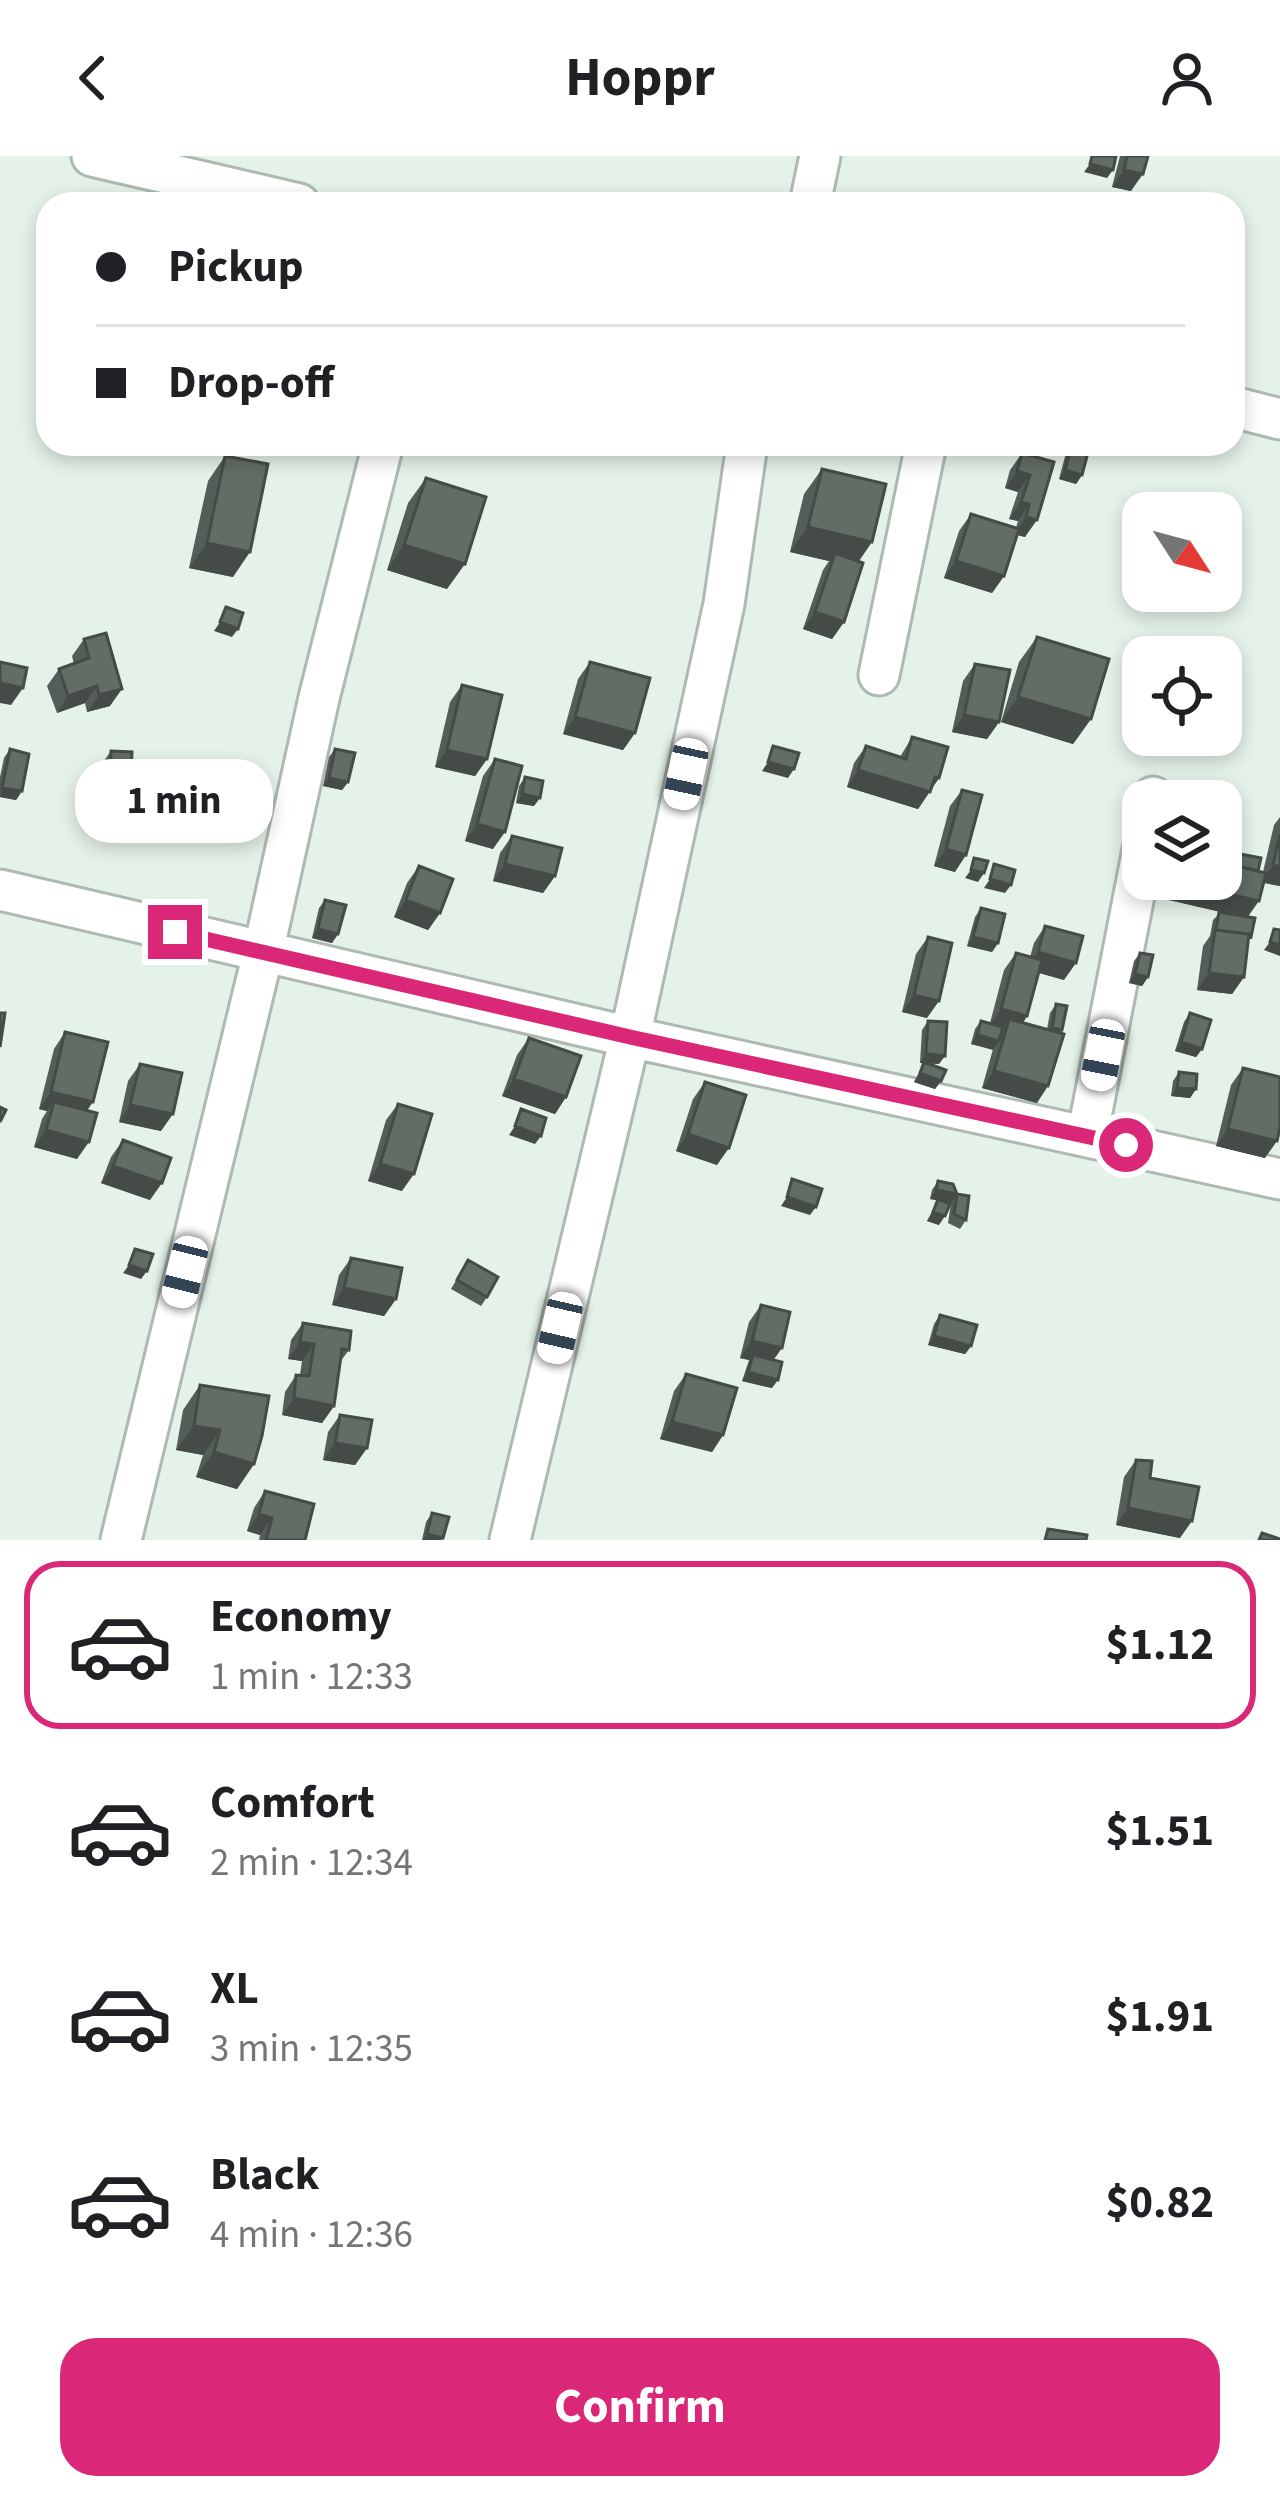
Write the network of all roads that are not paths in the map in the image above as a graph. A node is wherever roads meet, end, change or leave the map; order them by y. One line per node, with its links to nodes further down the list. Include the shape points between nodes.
1 (92, 156): 3 (street)
2 (820, 156): 4 (street)
3 (247, 192)
4 (812, 192)
5 (1245, 410): 6 (street)
6 (1280, 418)
7 (380, 456): 13 (street)
8 (746, 456): 14 (street, via 724,604)
9 (924, 456): 10 (street)
10 (879, 675)
11 (0, 890): 13 (street)
12 (1133, 900): 15 (street)
13 (263, 953): 14 (street); 17 (street)
14 (630, 1037): 15 (street); 18 (street)
15 (1088, 1137): 16 (street)
16 (1280, 1179)
17 (121, 1540)
18 (509, 1540)

